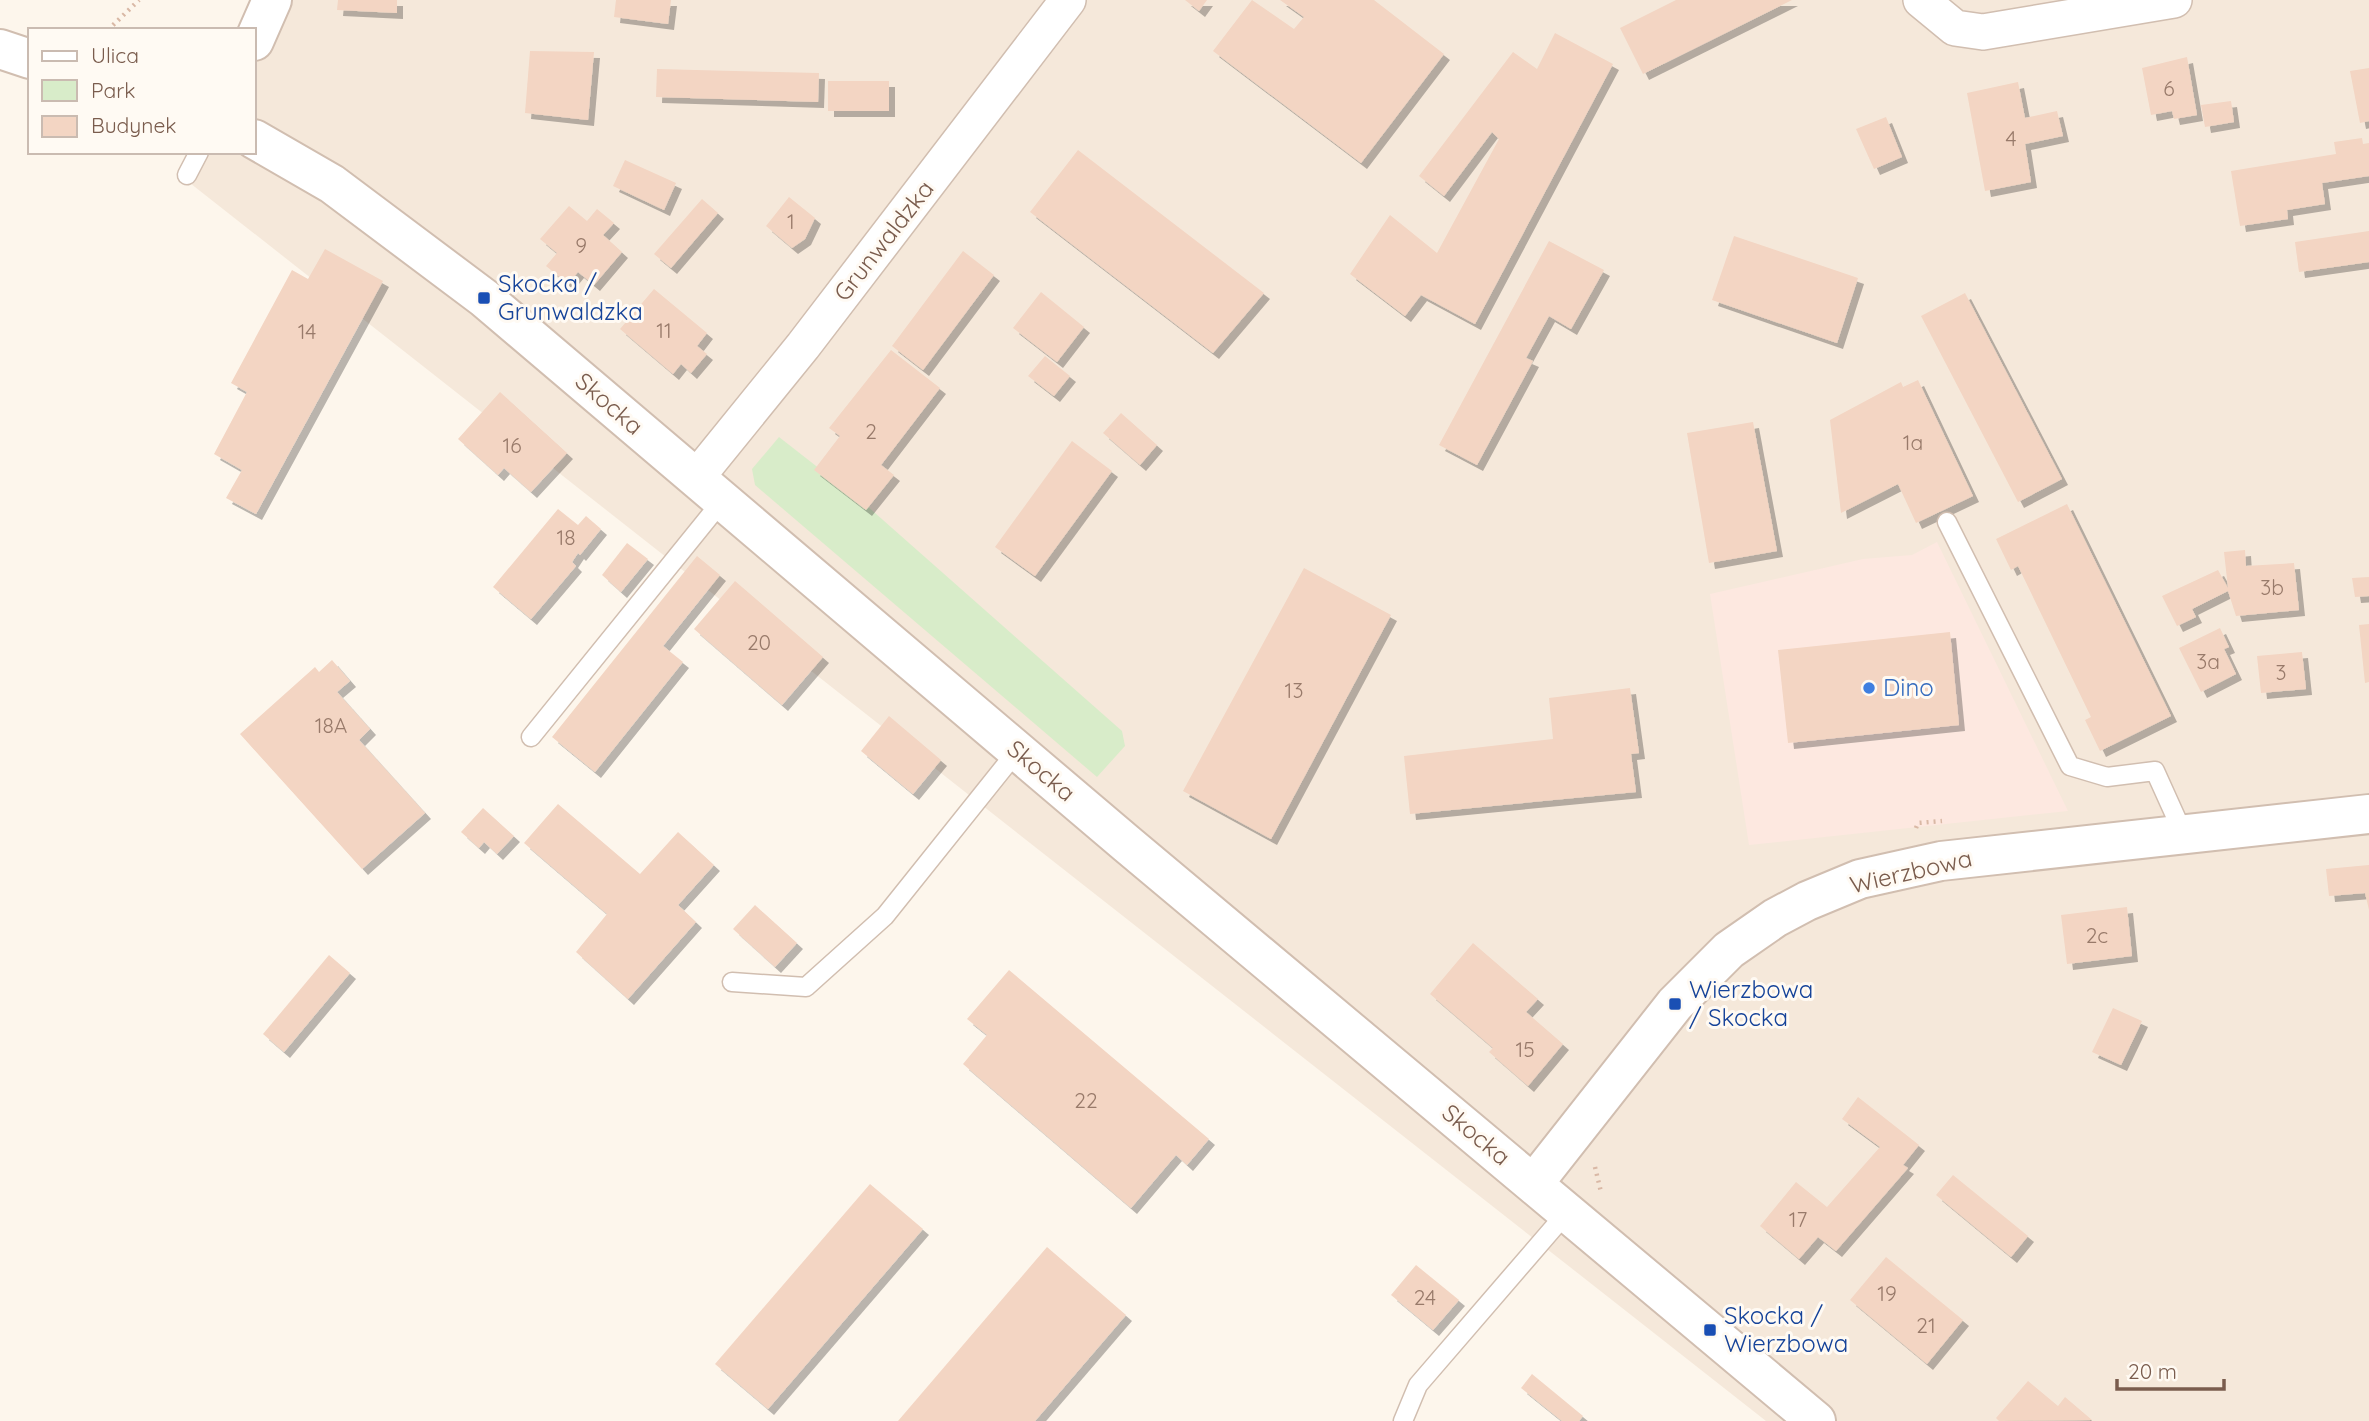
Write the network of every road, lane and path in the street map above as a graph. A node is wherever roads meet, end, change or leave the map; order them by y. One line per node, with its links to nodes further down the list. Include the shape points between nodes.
1 (139, 0): 6 (path)
2 (272, 0): 7 (street)
3 (1068, 0): 13 (street, Grunwaldzka, via 803,346)
4 (1922, 0): 5 (street, via 1955,28 1983,32)
5 (2175, 0)
6 (110, 28)
7 (256, 36)
8 (0, 49): 9 (street)
9 (28, 58)
10 (256, 140): 13 (street, Skocka, via 332,184 423,250)
11 (198, 154): 12 (lane)
12 (187, 175)
13 (709, 489): 15 (lane); 16 (street, Skocka)
14 (1947, 522): 18 (lane, via 2070,766 2107,777 2155,771)
15 (531, 737)
16 (1017, 751): 19 (lane, via 885,916 806,987); 20 (street, Skocka)
17 (2369, 814): 18 (street, Wierzbowa)
18 (2183, 833): 20 (street, Wierzbowa, via 1941,860 1860,879 1786,912 1729,950 1675,1004)
19 (732, 982)
20 (1534, 1183): 21 (street, Skocka)
21 (1568, 1211): 22 (lane, via 1418,1385); 23 (street, Skocka)
22 (1403, 1421)
23 (1816, 1421)

